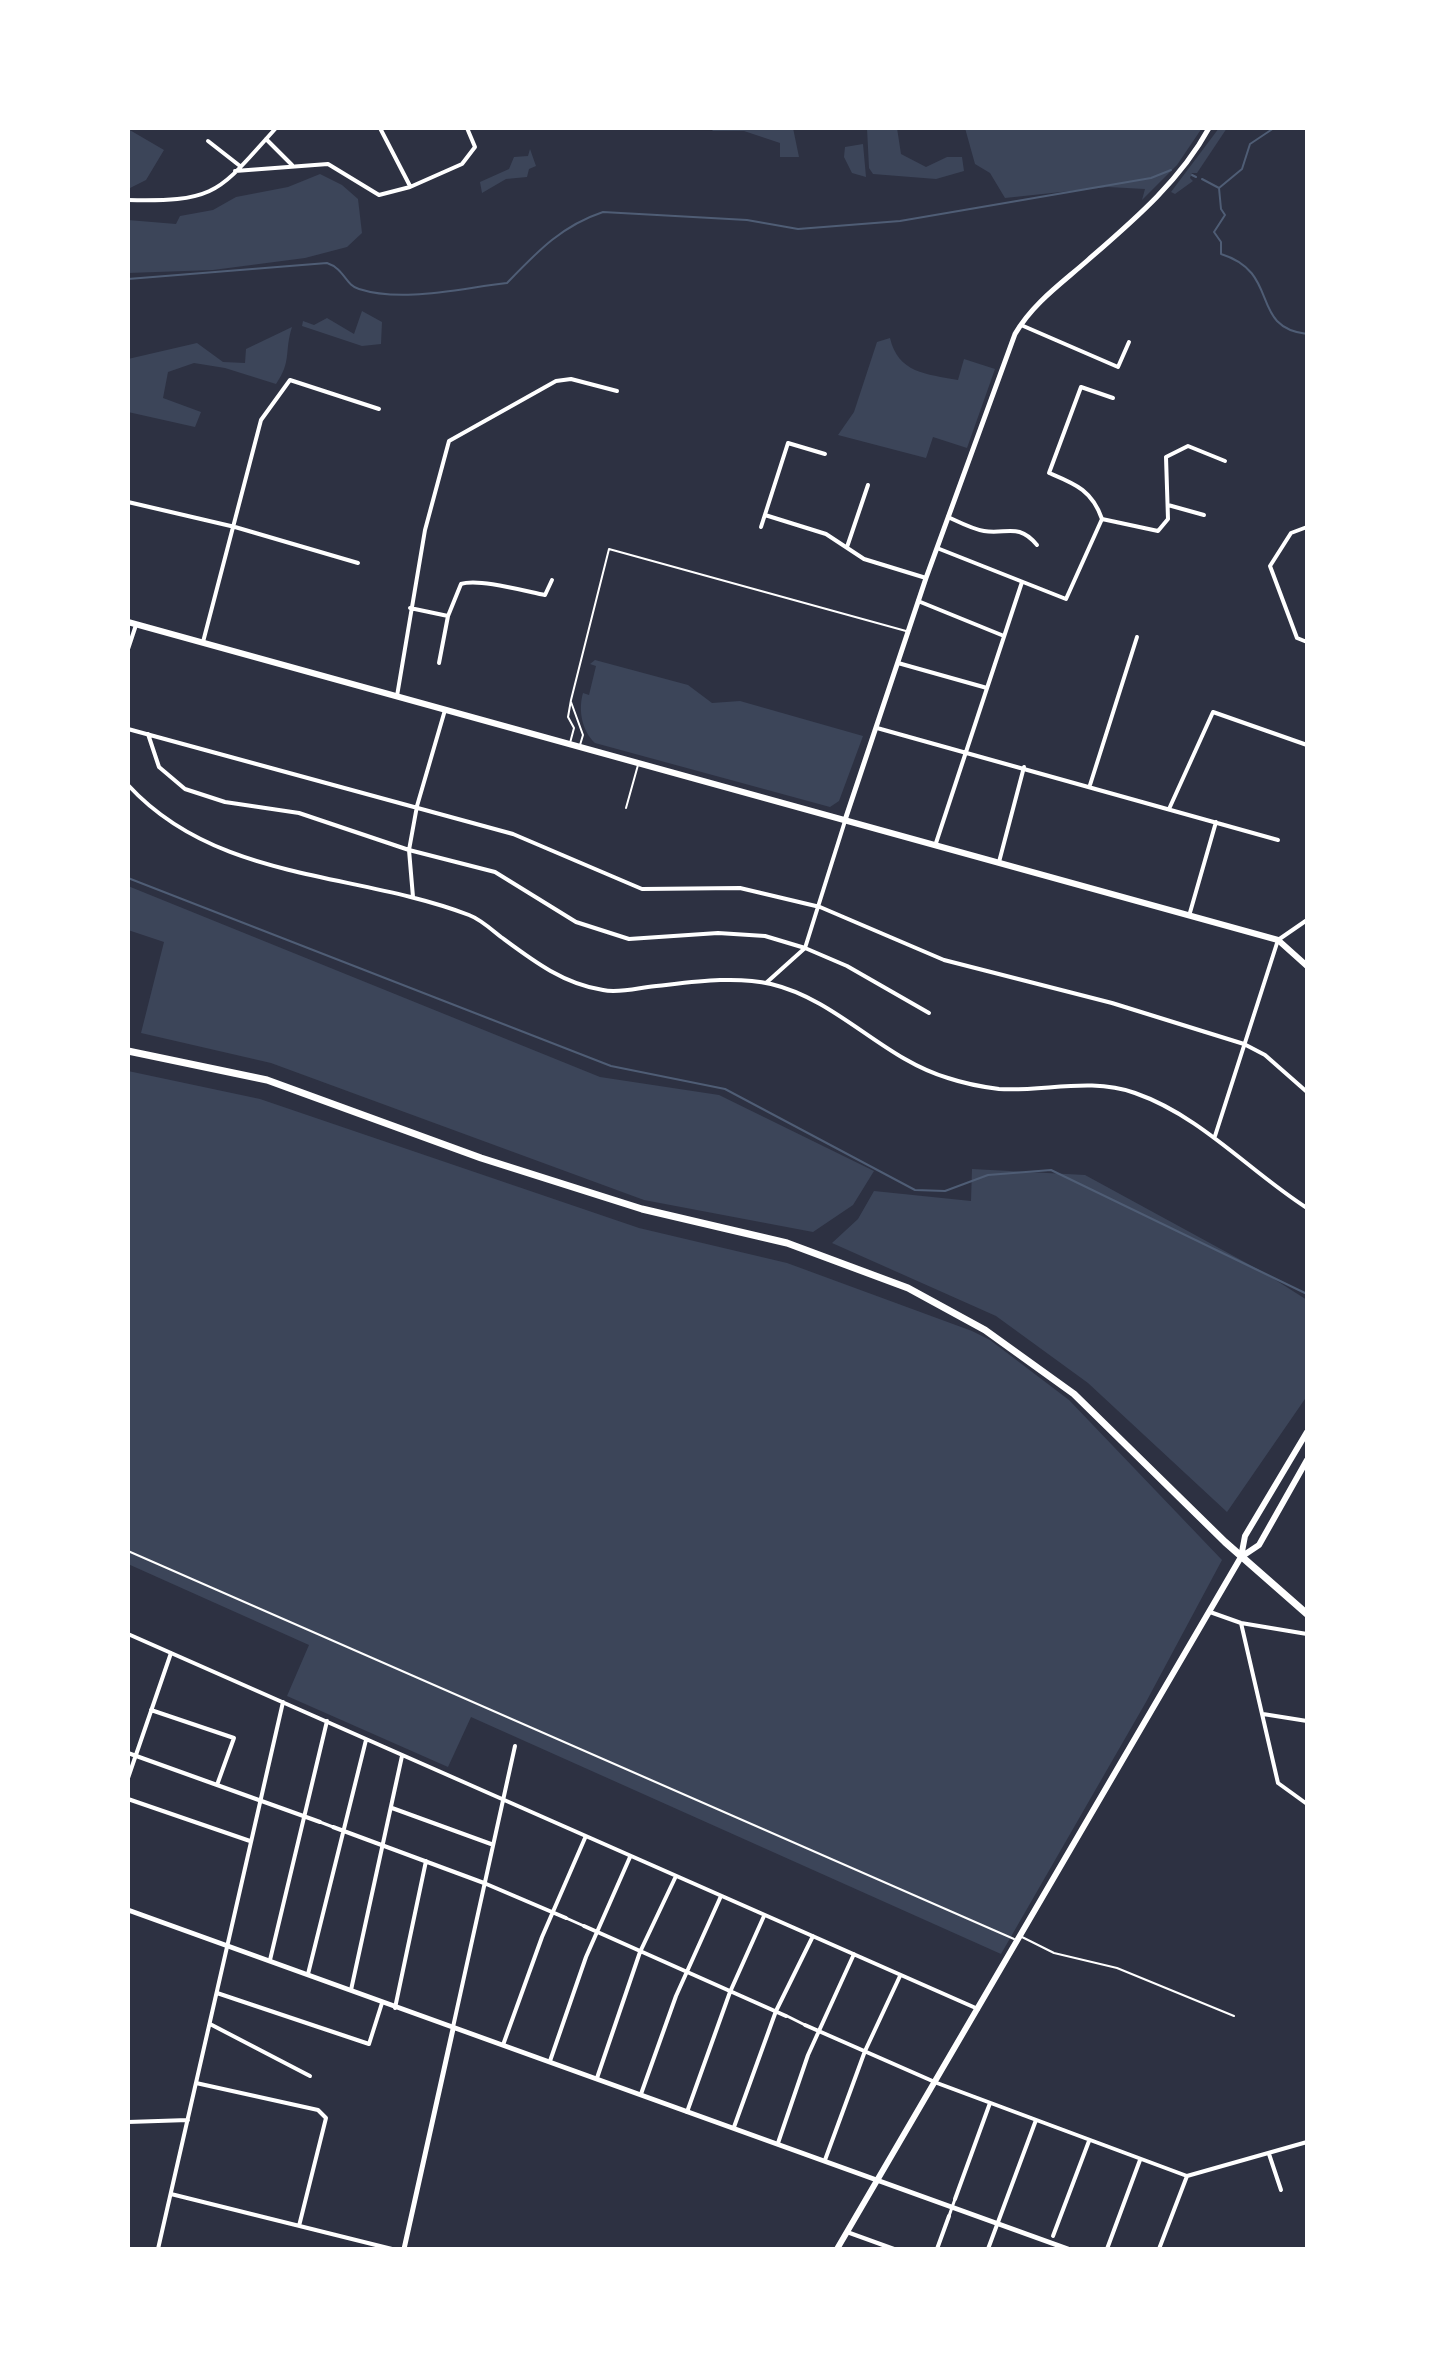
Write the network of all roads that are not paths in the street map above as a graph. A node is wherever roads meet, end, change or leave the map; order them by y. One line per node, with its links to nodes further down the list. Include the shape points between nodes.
1 (276, 128): 5 (street)
2 (380, 128): 10 (street)
3 (467, 128): 10 (street, via 475,147 469,157)
4 (1209, 128): 12 (street, via 1186,164 1135,220 1036,305)
5 (266, 139): 7 (street); 8 (street)
6 (208, 141): 8 (street)
7 (292, 165): 9 (street); 10 (street, via 328,164 379,195)
8 (240, 166): 9 (street)
9 (235, 171): 11 (street, via 219,189 190,199)
10 (410, 187)
11 (128, 200)
12 (1021, 325): 13 (street, via 1118,367); 24 (street)
13 (1129, 342)
14 (617, 391): 37 (street, via 571,379 556,381 449,441)
15 (1113, 398): 25 (street, via 1081,387 1049,473 1084,488)
16 (379, 409): 26 (street, via 290,380 261,420)
17 (825, 454): 22 (street, via 788,443)
18 (1225, 461): 21 (street, via 1188,446 1166,457)
19 (868, 485): 30 (street)
20 (128, 502): 26 (street)
21 (1168, 505): 23 (street); 25 (street, via 1168,519 1158,531)
22 (765, 515): 27 (street); 30 (street, via 826,534)
23 (1204, 515)
24 (948, 517): 29 (street, via 986,532 1008,528); 31 (street)
25 (1102, 519): 35 (street, via 1066,599)
26 (235, 527): 32 (street); 43 (street)
27 (761, 527)
28 (1307, 527): 44 (street, via 1291,533 1270,566 1297,638)
29 (1037, 545)
30 (847, 547): 33 (street, via 864,559)
31 (937, 548): 33 (street); 35 (street)
32 (358, 563)
33 (926, 578): 36 (street)
34 (552, 580): 38 (street, via 545,595 473,580 461,584)
35 (1022, 582): 41 (street)
36 (918, 601): 40 (street); 41 (street)
37 (410, 608): 38 (street); 49 (street)
38 (448, 616): 46 (street)
39 (132, 624): 43 (main road); 45 (street)
40 (908, 632): 47 (street); 50 (lane, via 609,549)
41 (1004, 636): 48 (street)
42 (1137, 637): 62 (street)
43 (203, 642): 49 (main road)
44 (1307, 642)
45 (128, 649)
46 (439, 663)
47 (898, 663): 48 (street); 52 (street)
48 (987, 688): 58 (street)
49 (397, 696): 51 (main road)
50 (571, 700): 55 (lane, via 568,717 574,728); 57 (lane, via 583,735)
51 (445, 710): 55 (main road); 63 (street)
52 (877, 728): 58 (street); 66 (street)
53 (128, 729): 54 (street)
54 (148, 734): 63 (street); 70 (street, via 159,767 185,789 225,802 299,813)
55 (569, 744): 57 (main road)
56 (1307, 745): 65 (street, via 1213,712)
57 (580, 747): 59 (main road)
58 (964, 752): 60 (street); 69 (street)
59 (638, 764): 64 (lane); 66 (main road)
60 (1024, 767): 62 (street); 71 (street)
61 (128, 785): 72 (street, via 146,805 206,843 281,871)
62 (1090, 785): 65 (street)
63 (417, 806): 70 (street); 73 (street, via 513,834 642,889 740,888)
64 (626, 808)
65 (1169, 809): 67 (street)
66 (845, 820): 69 (main road); 73 (street)
67 (1216, 822): 68 (street); 74 (street)
68 (1278, 840)
69 (935, 846): 71 (main road)
70 (409, 850): 72 (street); 77 (street, via 495,872 576,922 629,939 718,933 765,936)
71 (999, 863): 74 (main road)
72 (413, 897): 79 (street, via 473,916 536,964 579,986 609,991 713,981)
73 (820, 907): 77 (street); 81 (street, via 944,960)
74 (1189, 918): 76 (main road)
75 (1307, 920): 76 (street)
76 (1278, 940): 78 (main road); 81 (street)
77 (805, 948): 79 (street); 80 (street)
78 (1307, 966)
79 (766, 983): 84 (street, via 819,1002 915,1066 949,1078 999,1089 1089,1084 1135,1093)
80 (929, 1013)
81 (1244, 1044): 83 (street); 84 (street)
82 (128, 1051): 89 (highway, via 267,1080 496,1162 642,1209 787,1243 908,1288 985,1330 1074,1394)
83 (1307, 1092)
84 (1215, 1136): 85 (street)
85 (1307, 1208)
86 (1307, 1432): 89 (main road, via 1245,1536)
87 (1307, 1460): 89 (main road, via 1259,1545)
88 (128, 1551): 134 (lane)
89 (1241, 1557): 90 (main road); 91 (highway)
90 (1210, 1612): 92 (street); 134 (main road)
91 (1307, 1614)
92 (1241, 1623): 94 (street); 99 (street)
93 (129, 1634): 95 (street); 96 (street)
94 (1307, 1634)
95 (128, 1642)
96 (171, 1653): 97 (street); 98 (street)
97 (283, 1702): 100 (street); 110 (street)
98 (151, 1710): 105 (street); 108 (street, via 234,1738)
99 (1263, 1714): 101 (street); 112 (street, via 1278,1783)
100 (327, 1721): 102 (street); 114 (street)
101 (1307, 1721)
102 (366, 1740): 106 (street); 117 (street)
103 (515, 1746): 111 (street)
104 (128, 1753): 105 (street)
105 (136, 1756): 107 (street); 108 (street)
106 (402, 1756): 111 (street); 113 (street)
107 (128, 1778)
108 (217, 1785): 110 (street)
109 (128, 1799): 119 (street)
110 (260, 1801): 114 (street); 119 (street)
111 (502, 1801): 118 (street); 120 (street)
112 (1307, 1804)
113 (392, 1808): 120 (street); 121 (street)
114 (303, 1817): 115 (street); 138 (street)
115 (320, 1822): 116 (street)
116 (333, 1827): 117 (street)
117 (343, 1831): 121 (street); 140 (street)
118 (585, 1838): 122 (street); 128 (street)
119 (250, 1841): 135 (street)
120 (491, 1844): 125 (street)
121 (383, 1846): 123 (street); 142 (street)
122 (630, 1857): 124 (street); 132 (street)
123 (426, 1861): 125 (street); 146 (street)
124 (676, 1876): 126 (street); 136 (street)
125 (484, 1883): 128 (street); 153 (street)
126 (721, 1896): 129 (street); 139 (street)
127 (128, 1910): 135 (street)
128 (552, 1912): 130 (street); 155 (street)
129 (764, 1916): 133 (street); 143 (street)
130 (566, 1918): 131 (street)
131 (584, 1926): 132 (street)
132 (597, 1933): 136 (street); 157 (street)
133 (813, 1936): 137 (street); 148 (street)
134 (1020, 1939): 147 (main road); 150 (lane, via 1117,1968)
135 (228, 1946): 138 (street); 144 (street)
136 (640, 1952): 139 (street); 159 (street)
137 (854, 1954): 141 (street); 154 (street)
138 (270, 1961): 140 (street)
139 (686, 1973): 143 (street); 162 (street)
140 (308, 1975): 142 (street)
141 (900, 1976): 147 (street); 156 (street)
142 (351, 1990): 145 (street)
143 (730, 1992): 148 (street); 164 (street)
144 (217, 1993): 145 (street, via 369,2044); 151 (street)
145 (382, 2003): 146 (street)
146 (395, 2008): 153 (street)
147 (978, 2009): 161 (main road)
148 (776, 2011): 149 (street); 168 (street)
149 (786, 2016): 152 (street)
150 (1234, 2016)
151 (210, 2024): 158 (street); 160 (street)
152 (805, 2025): 154 (street)
153 (453, 2029): 155 (street); 188 (street)
154 (818, 2031): 156 (street); 171 (street)
155 (502, 2047): 157 (street)
156 (865, 2051): 161 (street); 173 (street)
157 (550, 2061): 159 (street)
158 (310, 2076)
159 (597, 2078): 162 (street)
160 (196, 2083): 165 (street); 183 (street, via 318,2110 326,2118)
161 (937, 2083): 163 (street); 176 (main road)
162 (641, 2095): 164 (street)
163 (990, 2103): 166 (street); 179 (street)
164 (687, 2112): 168 (street)
165 (188, 2120): 167 (street); 178 (street)
166 (1036, 2120): 169 (street); 182 (street)
167 (128, 2122)
168 (734, 2127): 171 (street)
169 (1089, 2140): 174 (street); 185 (street)
170 (1307, 2142): 172 (street)
171 (778, 2143): 173 (street)
172 (1269, 2154): 175 (street); 177 (street)
173 (825, 2160): 176 (street)
174 (1140, 2160): 175 (street); 194 (street)
175 (1187, 2176): 195 (street)
176 (878, 2179): 180 (street); 184 (main road)
177 (1281, 2190)
178 (171, 2194): 183 (street); 186 (street)
179 (955, 2199): 180 (street)
180 (952, 2206): 181 (street); 182 (street)
181 (949, 2216): 191 (street)
182 (998, 2223): 185 (street); 192 (street)
183 (299, 2226): 187 (street)
184 (847, 2232): 189 (main road); 190 (street)
185 (1050, 2242): 193 (street)
186 (158, 2249)
187 (392, 2249)
188 (404, 2249)
189 (837, 2249)
190 (894, 2249)
191 (937, 2249)
192 (988, 2249)
193 (1068, 2249)
194 (1107, 2249)
195 (1159, 2249)

